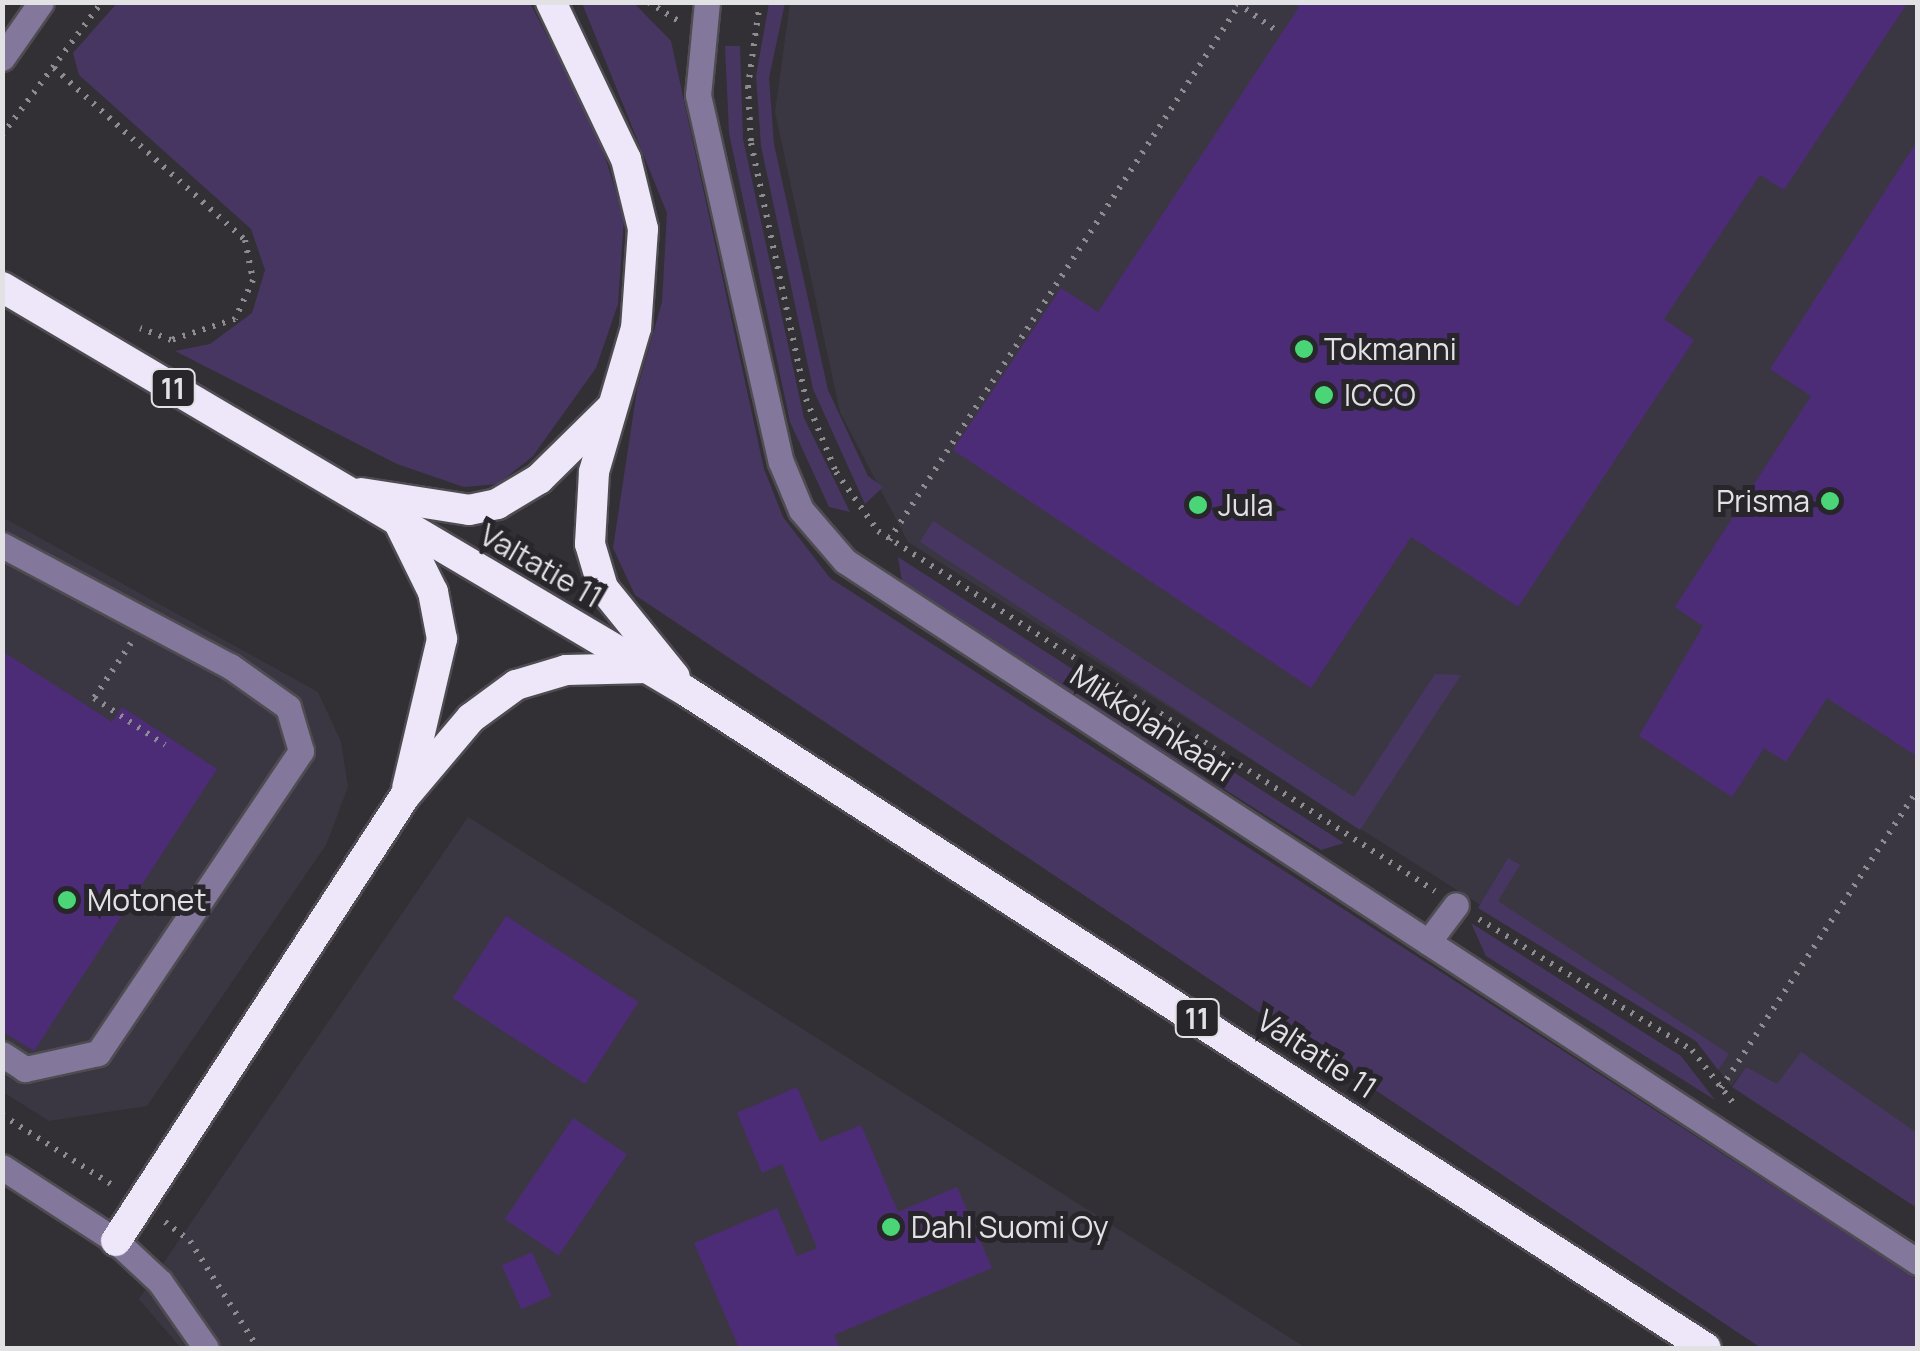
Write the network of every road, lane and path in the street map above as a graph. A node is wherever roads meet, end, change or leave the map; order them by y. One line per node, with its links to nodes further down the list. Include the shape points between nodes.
1 (40, 2): 8 (street)
2 (102, 2): 9 (path)
3 (551, 2): 13 (highway, via 620,145 643,229 636,328)
4 (708, 2): 25 (street, Mikkolankaari, via 698,96 782,462 801,510 845,562)
5 (760, 2): 16 (path, via 748,86 751,143 806,399 836,472)
6 (1239, 3): 7 (path); 16 (path)
7 (1277, 31)
8 (2, 58)
9 (54, 68): 10 (path); 12 (path, via 244,240 249,298 220,330 171,340)
10 (2, 135)
11 (2, 287): 14 (highway, 11)
12 (125, 320)
13 (611, 408): 14 (highway, via 539,479 497,504 469,510); 20 (highway, via 588,514 596,571)
14 (343, 490): 15 (highway, 11)
15 (400, 525): 19 (highway, Valtatie 11 / 11); 23 (highway, via 434,592 442,639)
16 (890, 540): 24 (path)
17 (2, 545): 18 (street)
18 (146, 621): 21 (path, via 94,698); 26 (street, via 288,707 301,752 98,1053 25,1070)
19 (648, 668): 20 (highway, 11); 23 (highway, via 566,670 516,685 471,718)
20 (686, 691): 33 (highway, Valtatie 11 / 11)
21 (165, 745)
22 (1916, 792): 27 (path)
23 (405, 796): 30 (highway)
24 (1456, 905): 25 (street); 27 (path, via 1692,1050)
25 (1428, 942): 31 (street, Mikkolankaari)
26 (2, 1054)
27 (1722, 1088): 28 (path)
28 (1752, 1116)
29 (2, 1167): 30 (street)
30 (116, 1240): 32 (street, via 160,1282)
31 (1918, 1262)
32 (206, 1348)
33 (1706, 1348)

